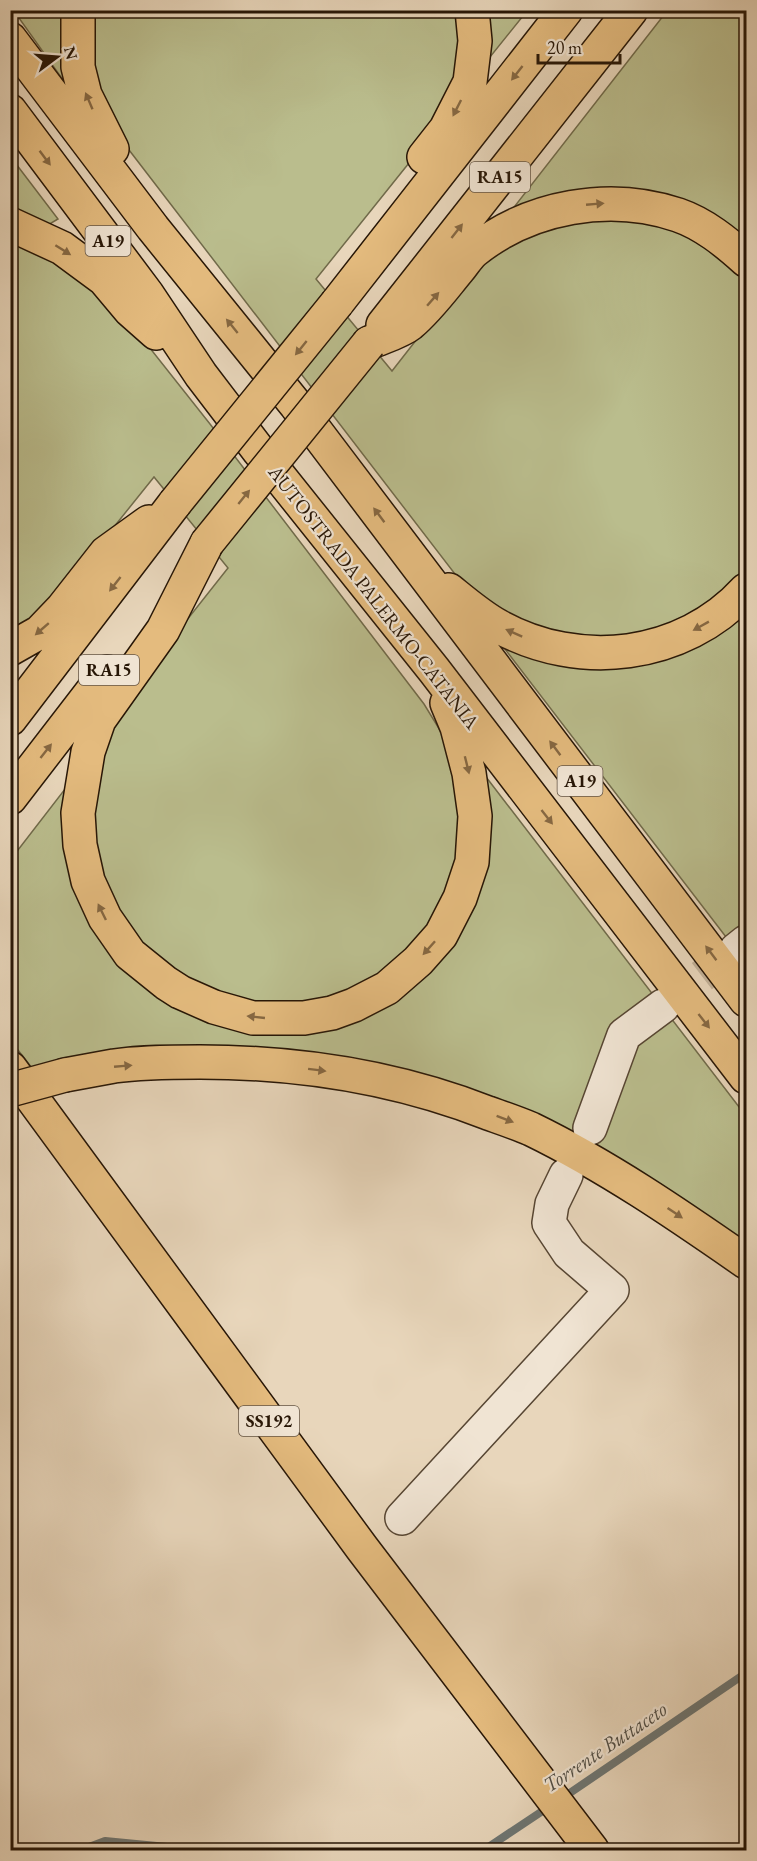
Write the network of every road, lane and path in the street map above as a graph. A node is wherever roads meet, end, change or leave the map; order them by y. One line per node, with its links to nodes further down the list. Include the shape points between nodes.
1 (78, 10): 8 (main road, one-way to 1, via 86,95 78,67)
2 (472, 10): 10 (main road, one-way to 10, via 475,41 470,82 446,129 366,234)
3 (566, 10): 10 (main road, RA15, one-way to 10)
4 (631, 10): 11 (main road, RA15, one-way to 4)
5 (10, 39): 8 (main road, A19)
6 (10, 111): 12 (main road, AUTOSTRADA PALERMO-CATANIA / A19, one-way to 12, via 147,294)
7 (10, 224): 12 (main road, one-way to 12, via 62,248 104,279 130,310)
8 (153, 228): 15 (main road, A19, one-way to 8, via 296,405)
9 (747, 260): 11 (main road, one-way to 9, via 409,325 472,252 504,231 573,206 638,205 680,216 718,236)
10 (337, 303): 13 (main road, one-way to 13, bridge)
11 (369, 343): 14 (main road, one-way to 11, bridge)
12 (201, 375): 18 (main road, AUTOSTRADA PALERMO-CATANIA / A19)
13 (175, 504): 17 (main road, one-way to 17, via 106,553 40,632); 19 (main road, RA15, one-way to 19)
14 (207, 543): 18 (main road, one-way to 14, via 457,728 476,816 472,862 460,898 441,935 387,988 332,1013 304,1018 253,1018 180,992 130,954 105,918 88,881 78,813 88,752 99,720 163,630); 20 (main road, RA15, one-way to 14)
15 (414, 561): 16 (main road, one-way to 15, via 705,625 675,639 650,648 583,653 535,642 497,626); 21 (main road, A19, one-way to 15)
16 (747, 590)
17 (10, 650)
18 (434, 670): 24 (main road, AUTOSTRADA PALERMO-CATANIA / A19, one-way to 24)
19 (10, 719)
20 (10, 798)
21 (747, 1000)
22 (663, 1006): 26 (lane, via 624,1035)
23 (10, 1068): 30 (main road, SS192, via 362,1548)
24 (747, 1077)
25 (10, 1090): 28 (main road, one-way to 28, bridge, via 115,1066 171,1062 238,1062 377,1078 441,1095 529,1128 595,1162)
26 (590, 1128)
27 (566, 1175): 29 (lane, via 552,1204 549,1223 568,1253 612,1290)
28 (747, 1262)
29 (402, 1518)
30 (586, 1843)

